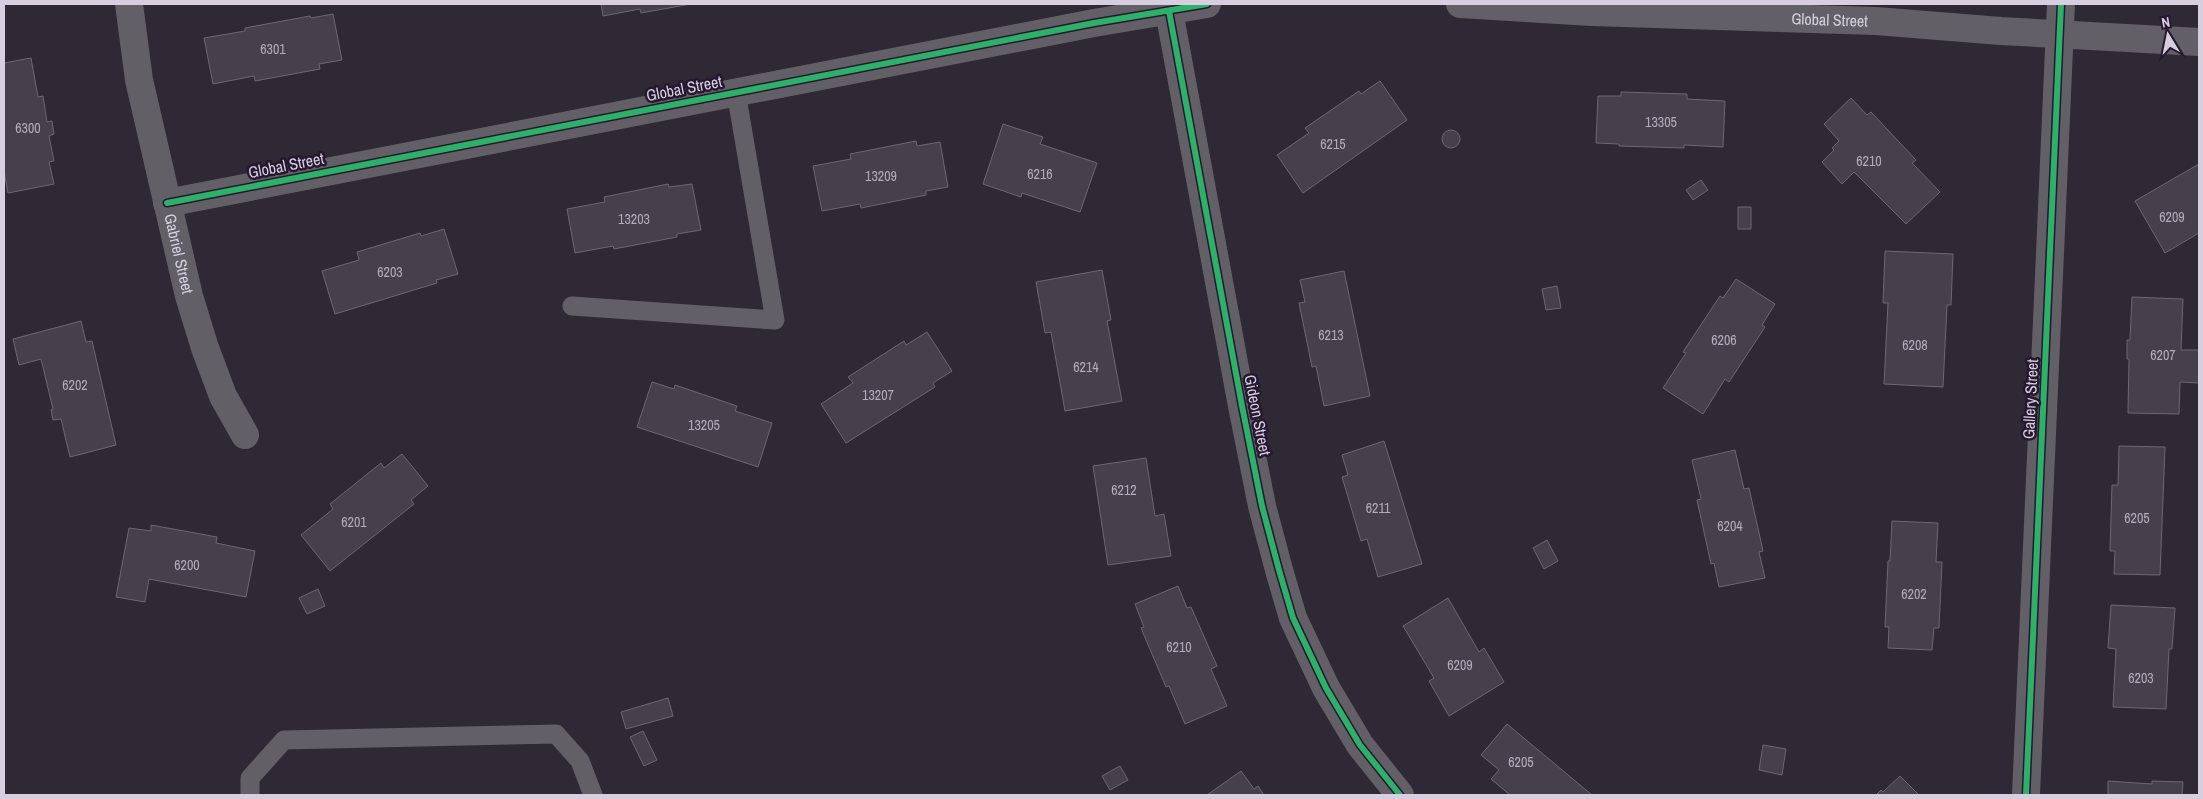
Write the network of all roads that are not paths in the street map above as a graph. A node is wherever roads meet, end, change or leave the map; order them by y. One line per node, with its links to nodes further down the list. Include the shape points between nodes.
1 (129, 4): 9 (street, Gabriel Street, via 139,80)
2 (1207, 4): 5 (street, Global Street)
3 (1460, 4): 6 (street, Global Street, via 1592,12 1876,21)
4 (2061, 4): 6 (street, Gallery Street)
5 (1169, 11): 8 (street, Global Street); 14 (street, Gideon Street, via 1244,415 1278,570 1293,618 1326,688 1360,745)
6 (2060, 33): 7 (street, Global Street); 15 (street, Gallery Street)
7 (2199, 42)
8 (736, 92): 9 (street, Global Street); 10 (lane, via 775,320)
9 (167, 203): 11 (street, Gabriel Street, via 205,348 223,396)
10 (572, 306)
11 (245, 435)
12 (250, 795): 13 (lane, via 250,778 284,740 556,734 580,760)
13 (593, 795)
14 (1400, 795)
15 (2026, 795)

